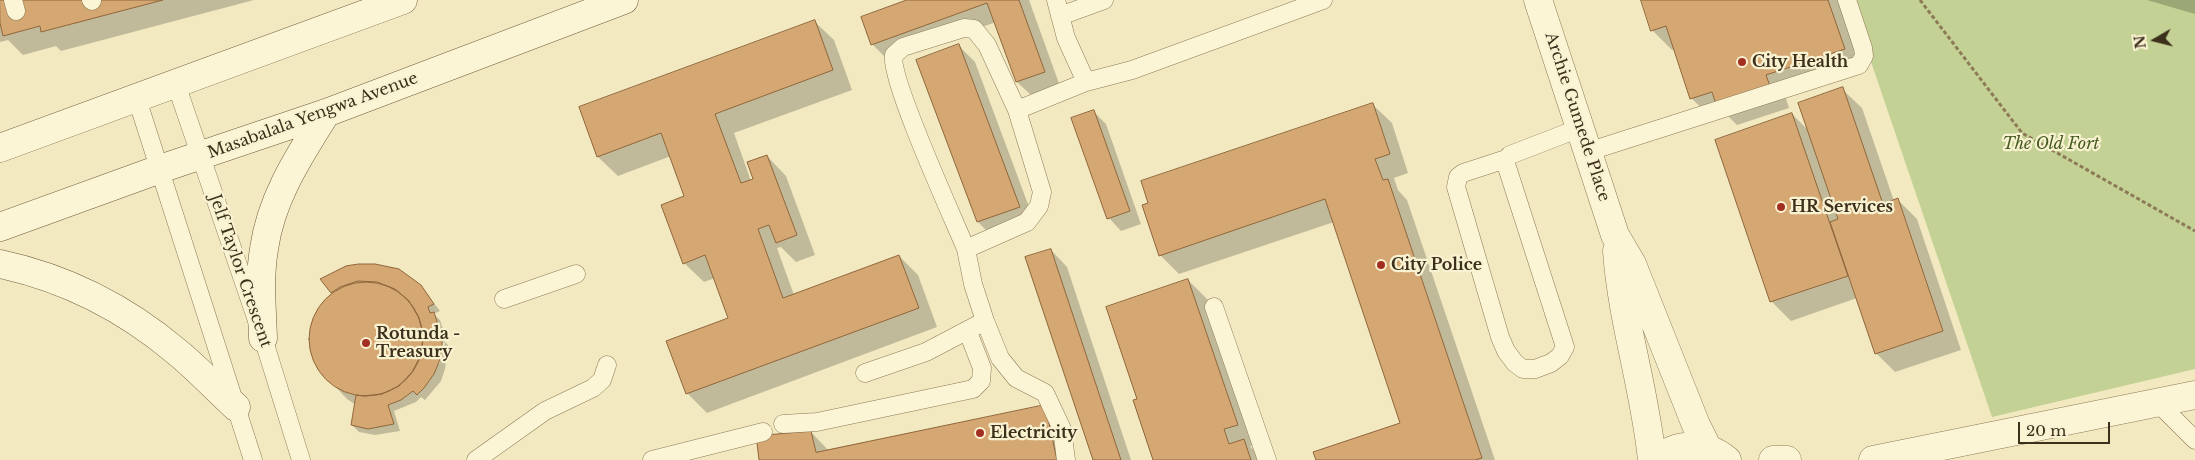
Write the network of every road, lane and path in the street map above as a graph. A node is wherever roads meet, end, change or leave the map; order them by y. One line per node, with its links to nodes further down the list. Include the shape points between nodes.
1 (403, 0): 10 (main road)
2 (624, 0): 13 (main road, Masabalala Yengwa Avenue)
3 (1104, 0): 8 (lane)
4 (1323, 0): 9 (lane, via 1132,70)
5 (1538, 0): 14 (main road, Archie Gumede Place)
6 (1847, 0): 14 (lane, via 1864,56 1853,69)
7 (1920, 0): 20 (path, via 2022,132)
8 (1058, 8): 9 (lane, via 1075,60)
9 (1086, 82): 12 (lane)
10 (176, 84): 11 (main road); 16 (lane, Jelf Taylor Crescent)
11 (137, 99): 15 (main road); 18 (lane)
12 (1017, 110): 22 (lane, via 1042,192 1039,206 1027,222); 22 (lane, via 988,45 974,29 964,28 912,44 894,55 893,64 903,98)
13 (326, 113): 16 (main road, Masabalala Yengwa Avenue); 29 (main road, via 281,191 270,222 262,276)
14 (1584, 140): 17 (lane); 21 (main road, Archie Gumede Place)
15 (0, 148)
16 (201, 156): 18 (main road, Masabalala Yengwa Avenue); 29 (lane, Jelf Taylor Crescent)
17 (1506, 158): 17 (lane, via 1565,347 1556,359 1535,369 1523,369 1515,364 1500,337 1456,187 1463,173)
18 (160, 169): 19 (main road, Masabalala Yengwa Avenue); 34 (lane)
19 (0, 227)
20 (2195, 232)
21 (1616, 234): 38 (main road, Archie Gumede Place, via 1632,264 1696,424); 45 (main road, Archie Gumede Place, via 1619,277 1646,404)
22 (966, 249): 27 (lane)
23 (0, 264): 34 (main road, via 61,282 121,312 178,352)
24 (576, 274): 25 (lane)
25 (504, 299)
26 (1214, 307): 44 (lane)
27 (985, 321): 28 (lane); 43 (lane, via 1000,358 1016,378 1045,393 1062,430)
28 (968, 332): 31 (lane, via 926,352); 35 (lane, via 982,368 981,381 972,389 817,422)
29 (263, 338): 40 (lane, Jelf Taylor Crescent)
30 (607, 365): 41 (lane, via 602,380 593,388 546,411)
31 (865, 372)
32 (2195, 395): 33 (main road)
33 (2157, 402): 37 (lane); 48 (main road)
34 (236, 407): 39 (lane)
35 (783, 424)
36 (763, 432): 42 (lane)
37 (2195, 440)
38 (1718, 454): 45 (main road, via 1693,446 1679,447)
39 (253, 460)
40 (301, 460)
41 (476, 460)
42 (652, 460)
43 (1066, 460)
44 (1267, 460)
45 (1654, 460)
46 (1773, 460): 47 (main road)
47 (1787, 460)
48 (1873, 460)

